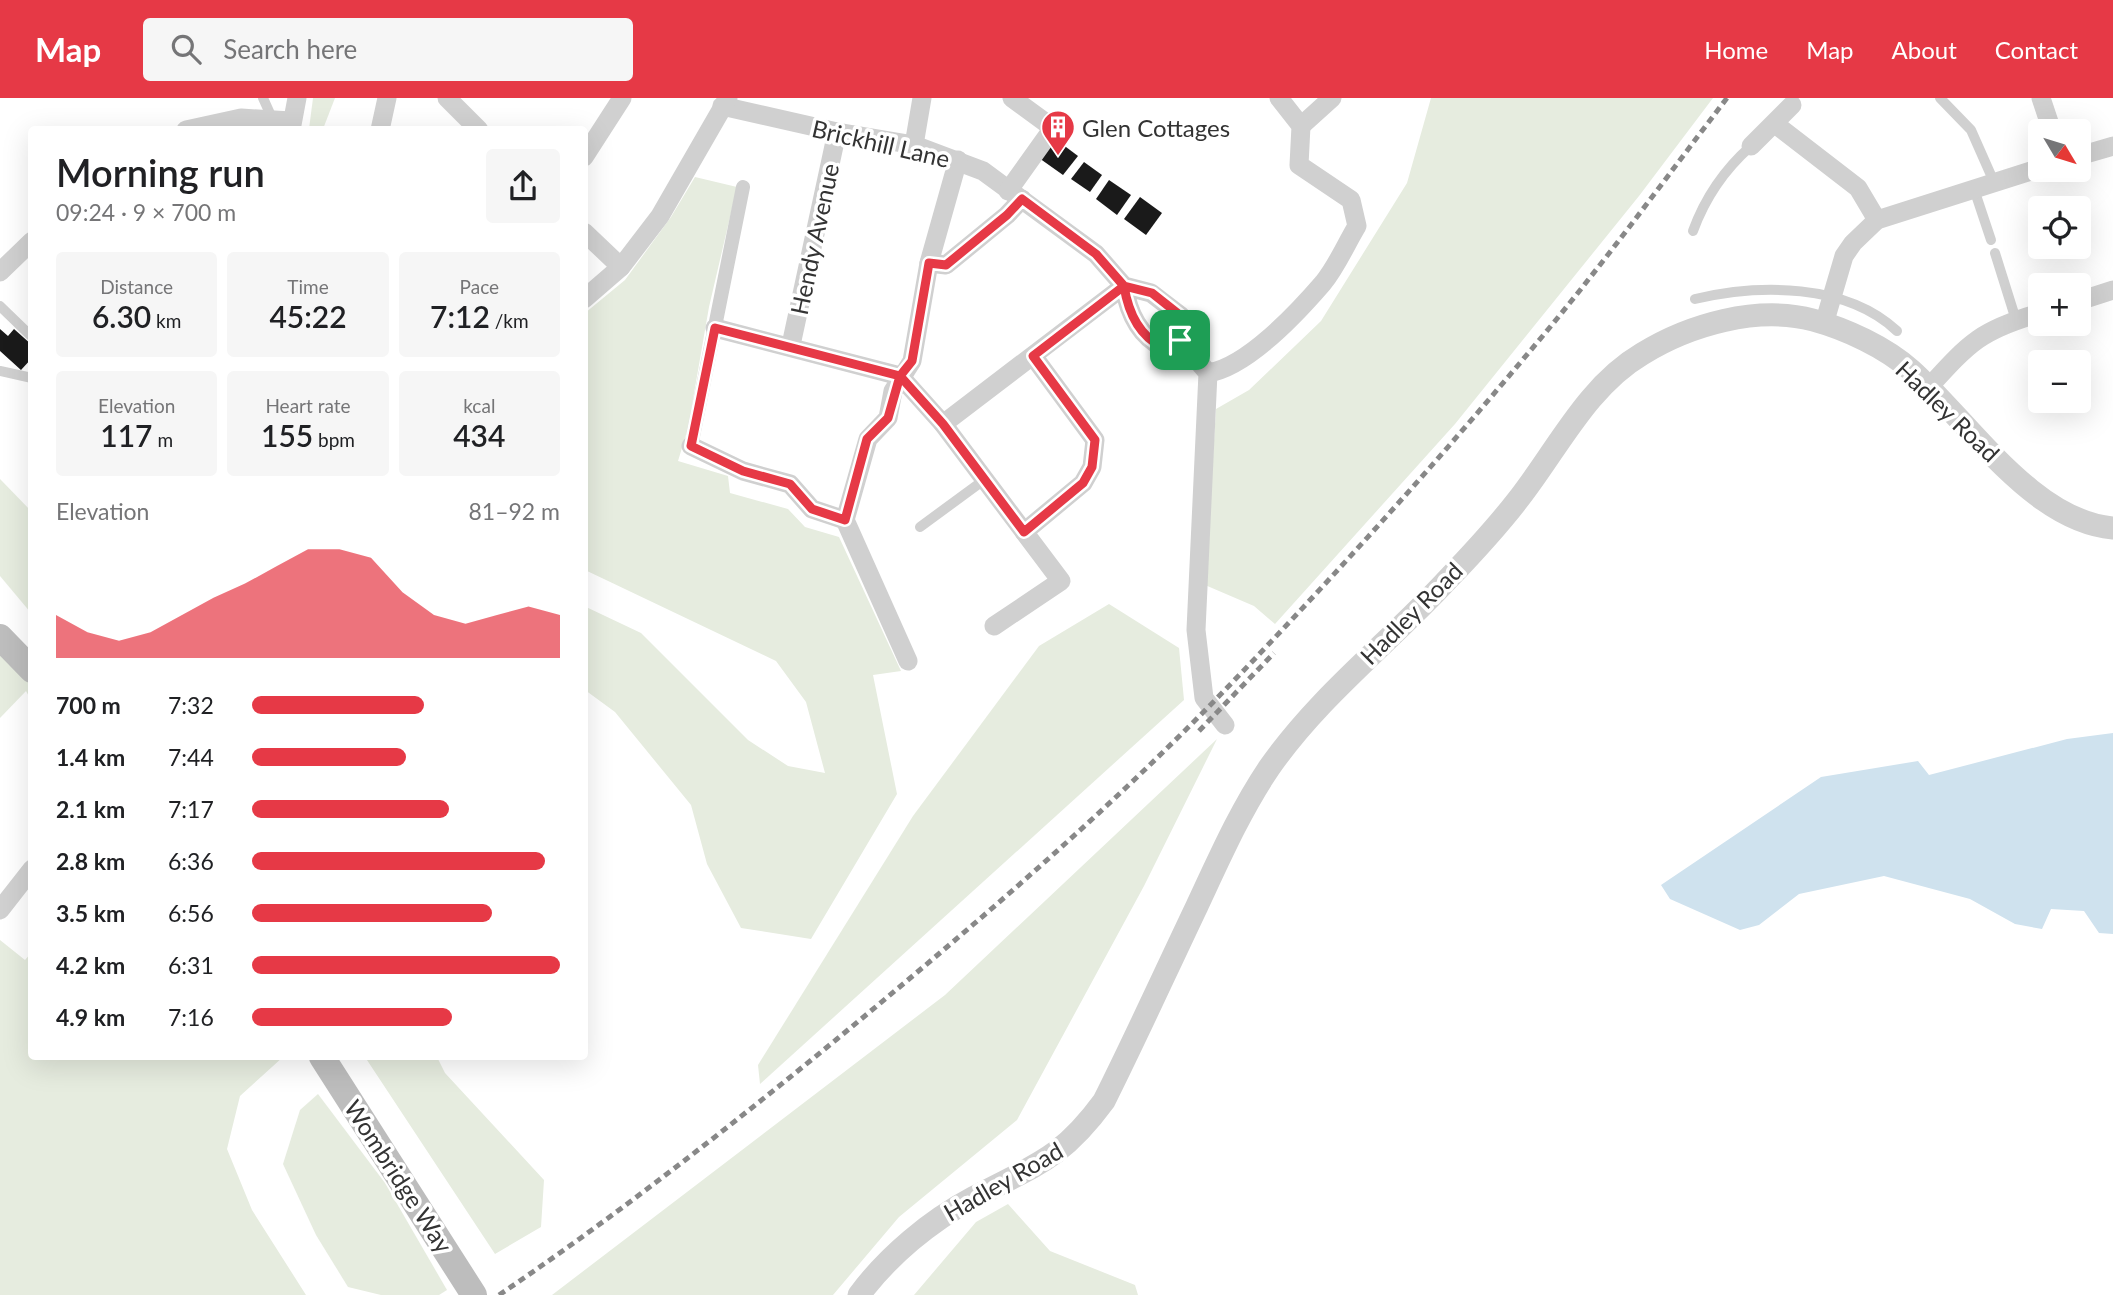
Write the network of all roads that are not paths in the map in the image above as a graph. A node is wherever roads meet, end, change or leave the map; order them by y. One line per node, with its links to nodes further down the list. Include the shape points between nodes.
1 (263, 98): 15 (lane)
2 (297, 98): 15 (street)
3 (387, 98): 18 (street)
4 (447, 98): 19 (street)
5 (622, 98): 25 (street)
6 (922, 98): 22 (street)
7 (1012, 98): 32 (street, via 1053,128)
8 (1279, 98): 20 (street)
9 (1332, 98): 20 (street)
10 (1940, 98): 29 (lane, via 1971,130)
11 (2040, 98): 14 (street)
12 (725, 102): 21 (street, Brickhill Lane); 40 (street, via 660,216)
13 (1795, 102): 16 (street)
14 (2048, 119)
15 (285, 123): 17 (street, via 241,118)
16 (1775, 124): 23 (street); 33 (street, via 1857,188)
17 (204, 126)
18 (381, 126)
19 (475, 126)
20 (1301, 126): 59 (street, via 1299,165 1351,200 1357,226 1325,281 1267,340 1221,371)
21 (837, 132): 22 (street, Brickhill Lane); 56 (street, Hendy Avenue)
22 (914, 145): 27 (street, Brickhill Lane)
23 (1751, 146): 34 (lane, via 1710,194)
24 (2113, 146): 26 (street)
25 (588, 151)
26 (2091, 152)
27 (958, 160): 32 (street, Brickhill Lane, via 983,171); 39 (street)
28 (2028, 172): 29 (street)
29 (1994, 182): 31 (street)
30 (743, 187): 52 (street)
31 (1974, 190): 33 (street); 36 (lane)
32 (1015, 195): 39 (street, via 1007,215 946,265); 42 (street, Brickhill Lane, via 1096,254)
33 (1877, 220): 45 (street, via 1844,256)
34 (1693, 231)
35 (588, 236): 40 (street)
36 (1991, 240)
37 (28, 245): 41 (street)
38 (1994, 253): 50 (lane)
39 (929, 263): 60 (street, via 912,361)
40 (621, 267): 44 (street)
41 (0, 272)
42 (1124, 286): 55 (street, via 1152,293 1181,316 1184,329); 55 (street, Brickhill Lane, via 1128,310 1149,341 1162,347); 57 (street)
43 (2113, 290): 46 (street)
44 (588, 296)
45 (1830, 297): 47 (lane, via 1754,289); 51 (street); 53 (lane)
46 (2091, 297)
47 (1695, 299)
48 (0, 306): 54 (lane)
49 (2028, 316): 50 (street)
50 (2016, 320): 62 (street, via 1984,332)
51 (1824, 324): 62 (street, Hadley Road, via 1865,340 1908,367); 79 (street, Hadley Road, via 1764,317 1719,320 1638,356 1602,388 1508,511 1447,580 1341,681 1269,768 1233,829 1104,1101 1080,1133 1033,1169 972,1198 924,1228)
52 (715, 328): 56 (street); 64 (street)
53 (1897, 331)
54 (28, 333)
55 (1180, 340): 59 (street)
56 (791, 345): 60 (street)
57 (1033, 356): 63 (street); 69 (street, via 1095,440 1092,467 1083,483)
58 (0, 370): 61 (lane)
59 (1208, 373): 74 (street, via 1196,630 1204,698)
60 (900, 376): 63 (street); 66 (street, via 888,418 867,439)
61 (28, 377)
62 (1928, 387): 68 (street, Hadley Road, via 2020,483 2059,509)
63 (943, 424): 65 (street)
64 (691, 446): 66 (street, via 743,471 790,484 812,509)
65 (984, 480): 67 (lane); 69 (street)
66 (845, 520): 72 (street)
67 (920, 527)
68 (2113, 528)
69 (1024, 532): 70 (street, via 1061,581)
70 (994, 625)
71 (0, 637): 73 (main road)
72 (908, 661)
73 (28, 666)
74 (1225, 725)
75 (28, 874): 76 (street)
76 (0, 910)
77 (324, 1060): 78 (main road, Wombridge Way)
78 (468, 1284)
79 (859, 1295)

